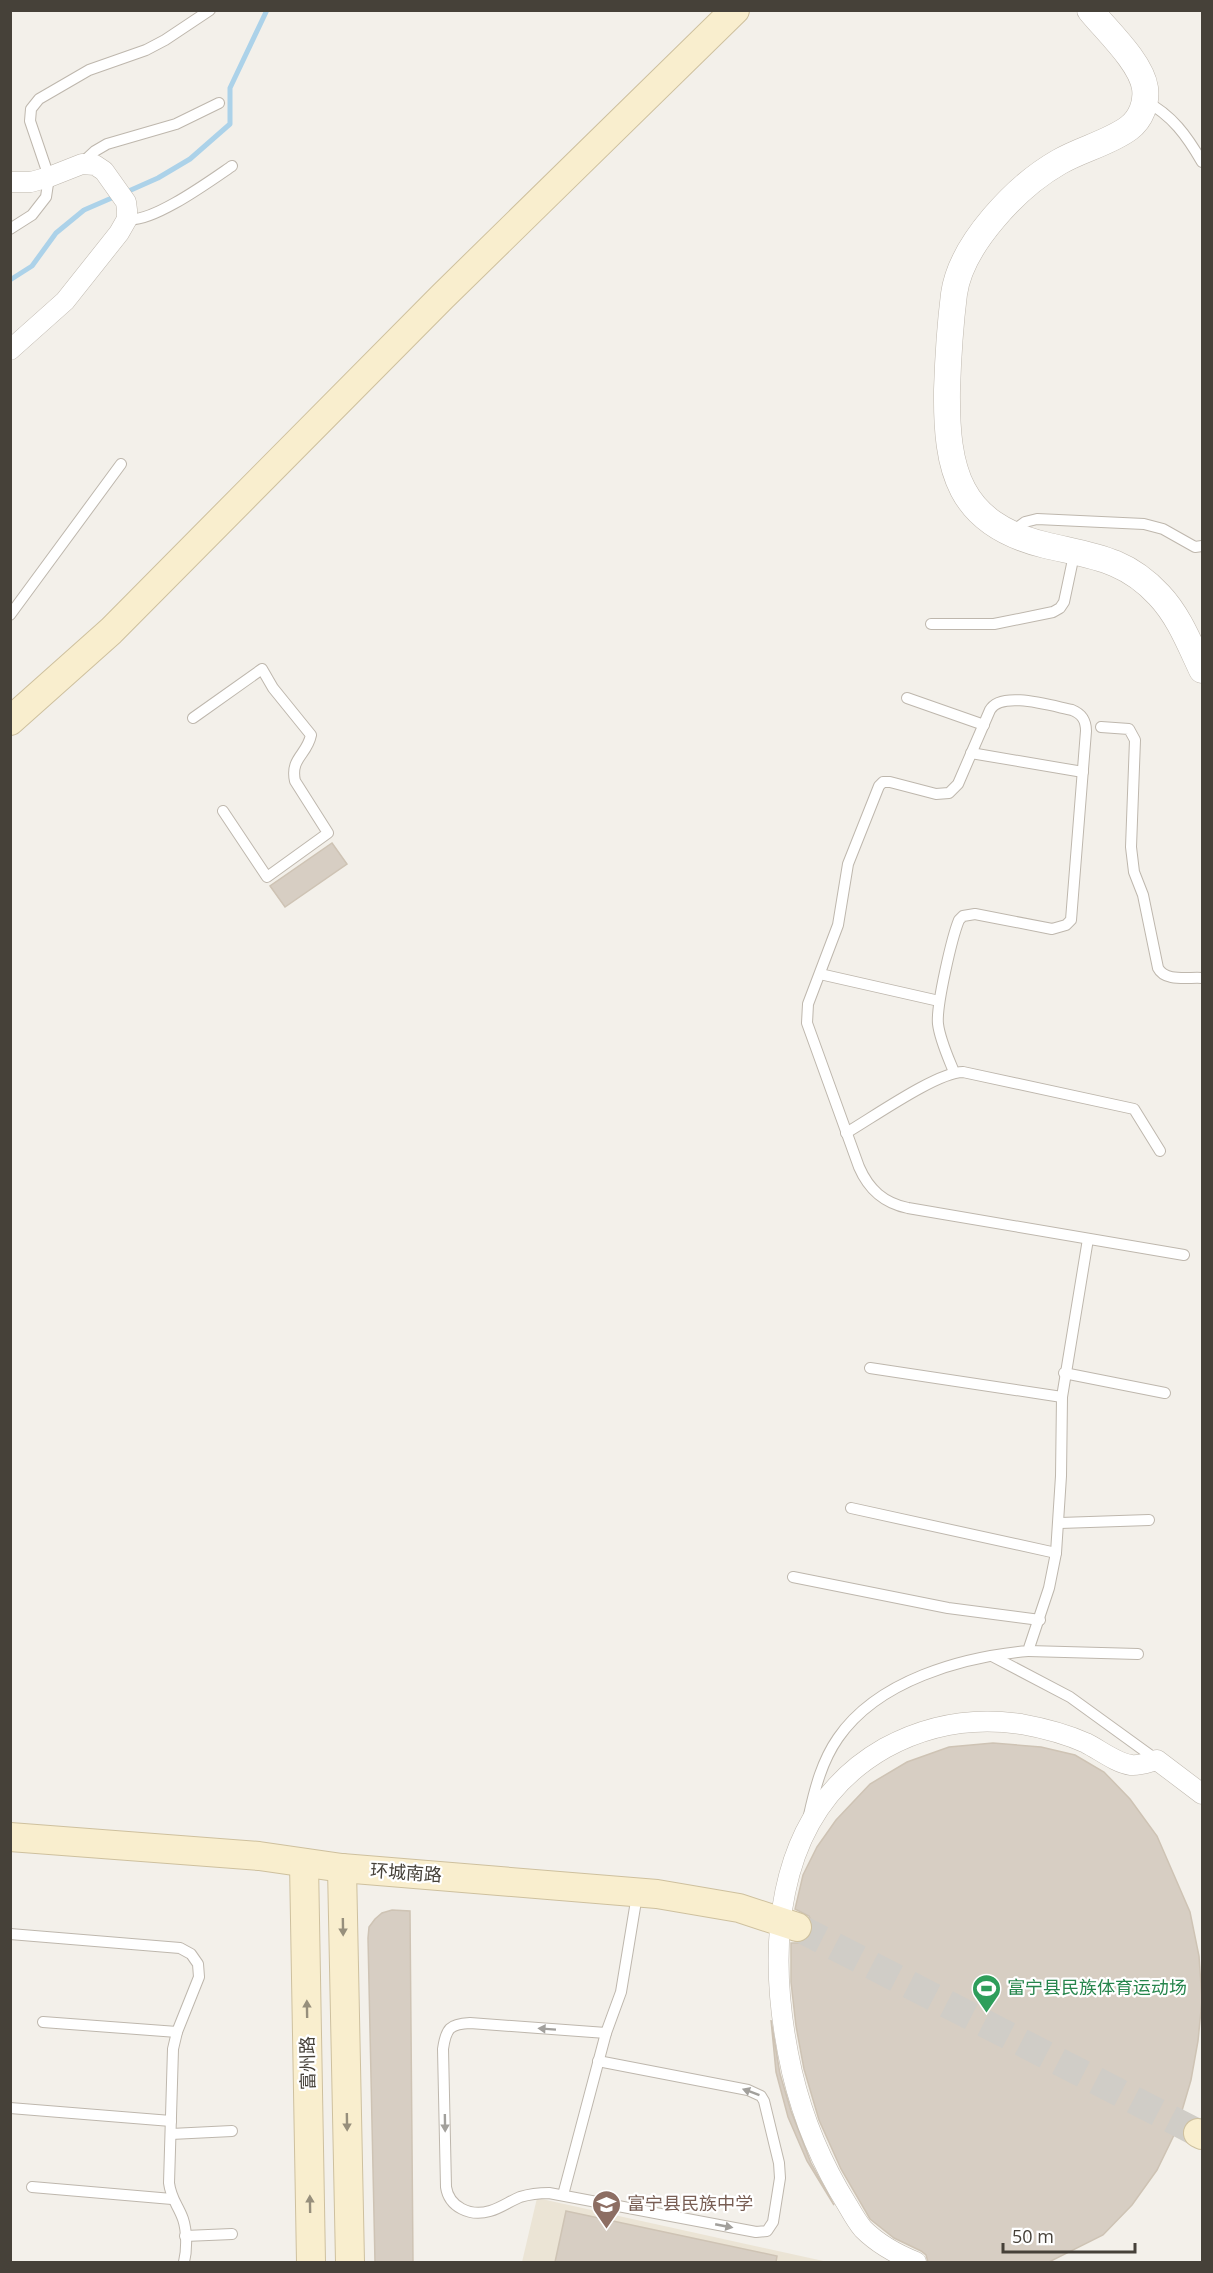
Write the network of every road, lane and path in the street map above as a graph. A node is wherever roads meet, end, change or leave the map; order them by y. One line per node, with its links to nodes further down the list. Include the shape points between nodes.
1 (210, 10): 9 (lane, via 146,50 89,70 39,99 31,110 30,121)
2 (735, 10): 23 (main road, via 442,297 111,631)
3 (1090, 10): 4 (street, via 1137,68)
4 (1145, 101): 6 (lane, via 1174,121); 15 (street, via 1142,112 1128,129 1058,162 1012,199 977,242 958,278 948,369 950,457 956,477 971,502 992,523)
5 (219, 103): 7 (lane, via 176,124 106,144)
6 (1203, 162)
7 (82, 164): 9 (street); 11 (street, via 104,171 126,202)
8 (232, 166): 11 (lane, via 144,219)
9 (49, 177): 10 (street); 12 (lane, via 40,207)
10 (10, 182)
11 (127, 219): 13 (street, via 65,301)
12 (10, 229)
13 (10, 350)
14 (121, 464): 18 (lane)
15 (1010, 533): 16 (lane, via 1037,519 1144,524 1195,547); 17 (street)
16 (1203, 546)
17 (1075, 550): 19 (lane, via 1064,602 1053,612 994,624); 20 (street, via 1115,563 1160,595)
18 (10, 615)
19 (931, 624)
20 (1203, 670)
21 (907, 698): 24 (lane)
22 (193, 718): 28 (lane, via 262,669 311,735 309,746 293,771 295,781 328,833 267,877)
23 (10, 721)
24 (984, 725): 26 (lane); 27 (lane, via 993,705 1004,699 1079,713 1086,724)
25 (1101, 727): 30 (lane, via 1129,729 1135,740 1131,847 1158,968 1167,977)
26 (971, 753): 27 (lane); 29 (lane, via 950,793 936,794 890,782 879,786 849,864 838,925)
27 (1083, 772): 31 (lane, via 1071,920 1052,929 963,916 957,925)
28 (223, 811)
29 (820, 974): 31 (lane); 33 (lane, via 808,1004 807,1023)
30 (1203, 978)
31 (939, 1001): 32 (lane, via 938,1027)
32 (954, 1072): 33 (lane); 34 (lane, via 1134,1109)
33 (846, 1133): 35 (lane, via 867,1182 877,1195 892,1203)
34 (1160, 1151)
35 (1088, 1239): 36 (lane); 38 (lane)
36 (1184, 1255)
37 (870, 1368): 40 (lane)
38 (1064, 1373): 39 (lane); 40 (lane)
39 (1165, 1393)
40 (1062, 1397): 43 (lane)
41 (851, 1508): 44 (lane)
42 (1149, 1520): 43 (lane)
43 (1060, 1523): 44 (lane)
44 (1056, 1553): 46 (lane)
45 (793, 1577): 46 (lane, via 948,1608)
46 (1040, 1620): 47 (lane)
47 (1028, 1651): 48 (lane); 49 (lane)
48 (1138, 1654)
49 (992, 1655): 50 (lane, via 1070,1697); 52 (lane, via 944,1668 904,1685 852,1721 819,1774)
50 (1157, 1760): 51 (street); 52 (street, via 1124,1764 1063,1734 1020,1724 977,1722 935,1727 896,1742 860,1765 830,1794)
51 (1203, 1794)
52 (805, 1833): 57 (street, via 790,1876)
53 (10, 1837): 54 (main road, 环城南路, via 259,1856)
54 (304, 1863): 55 (main road, 环城南路); 73 (main road, 富州路, one-way to 54)
55 (342, 1868): 56 (main road, 环城南路); 74 (main road, 富州路, one-way to 74)
56 (637, 1892): 57 (main road, 环城南路, via 719,1904); 61 (lane, via 621,1992)
57 (789, 1924): 75 (street, via 777,1952 781,2015 794,2078 814,2139 860,2226 886,2248)
58 (10, 1934): 60 (lane, via 180,1948 191,1954 198,1964 199,1977)
59 (43, 2022): 60 (lane)
60 (177, 2032): 64 (lane, via 172,2057)
61 (606, 2033): 62 (lane); 68 (lane, one-way to 68, via 459,2023 450,2028 445,2038 446,2187 450,2200 462,2210 478,2213 534,2193)
62 (598, 2061): 68 (lane); 68 (lane, one-way to 62, via 756,2232 767,2231 773,2222 780,2171 761,2096 748,2090)
63 (10, 2108): 64 (lane)
64 (171, 2121): 66 (lane)
65 (232, 2131): 66 (lane)
66 (171, 2134): 69 (lane)
67 (32, 2187): 69 (lane)
68 (563, 2195)
69 (172, 2199): 71 (lane, via 183,2220)
70 (232, 2234): 71 (lane)
71 (185, 2236): 72 (lane)
72 (184, 2262)
73 (311, 2262)
74 (350, 2262)
75 (916, 2262)

